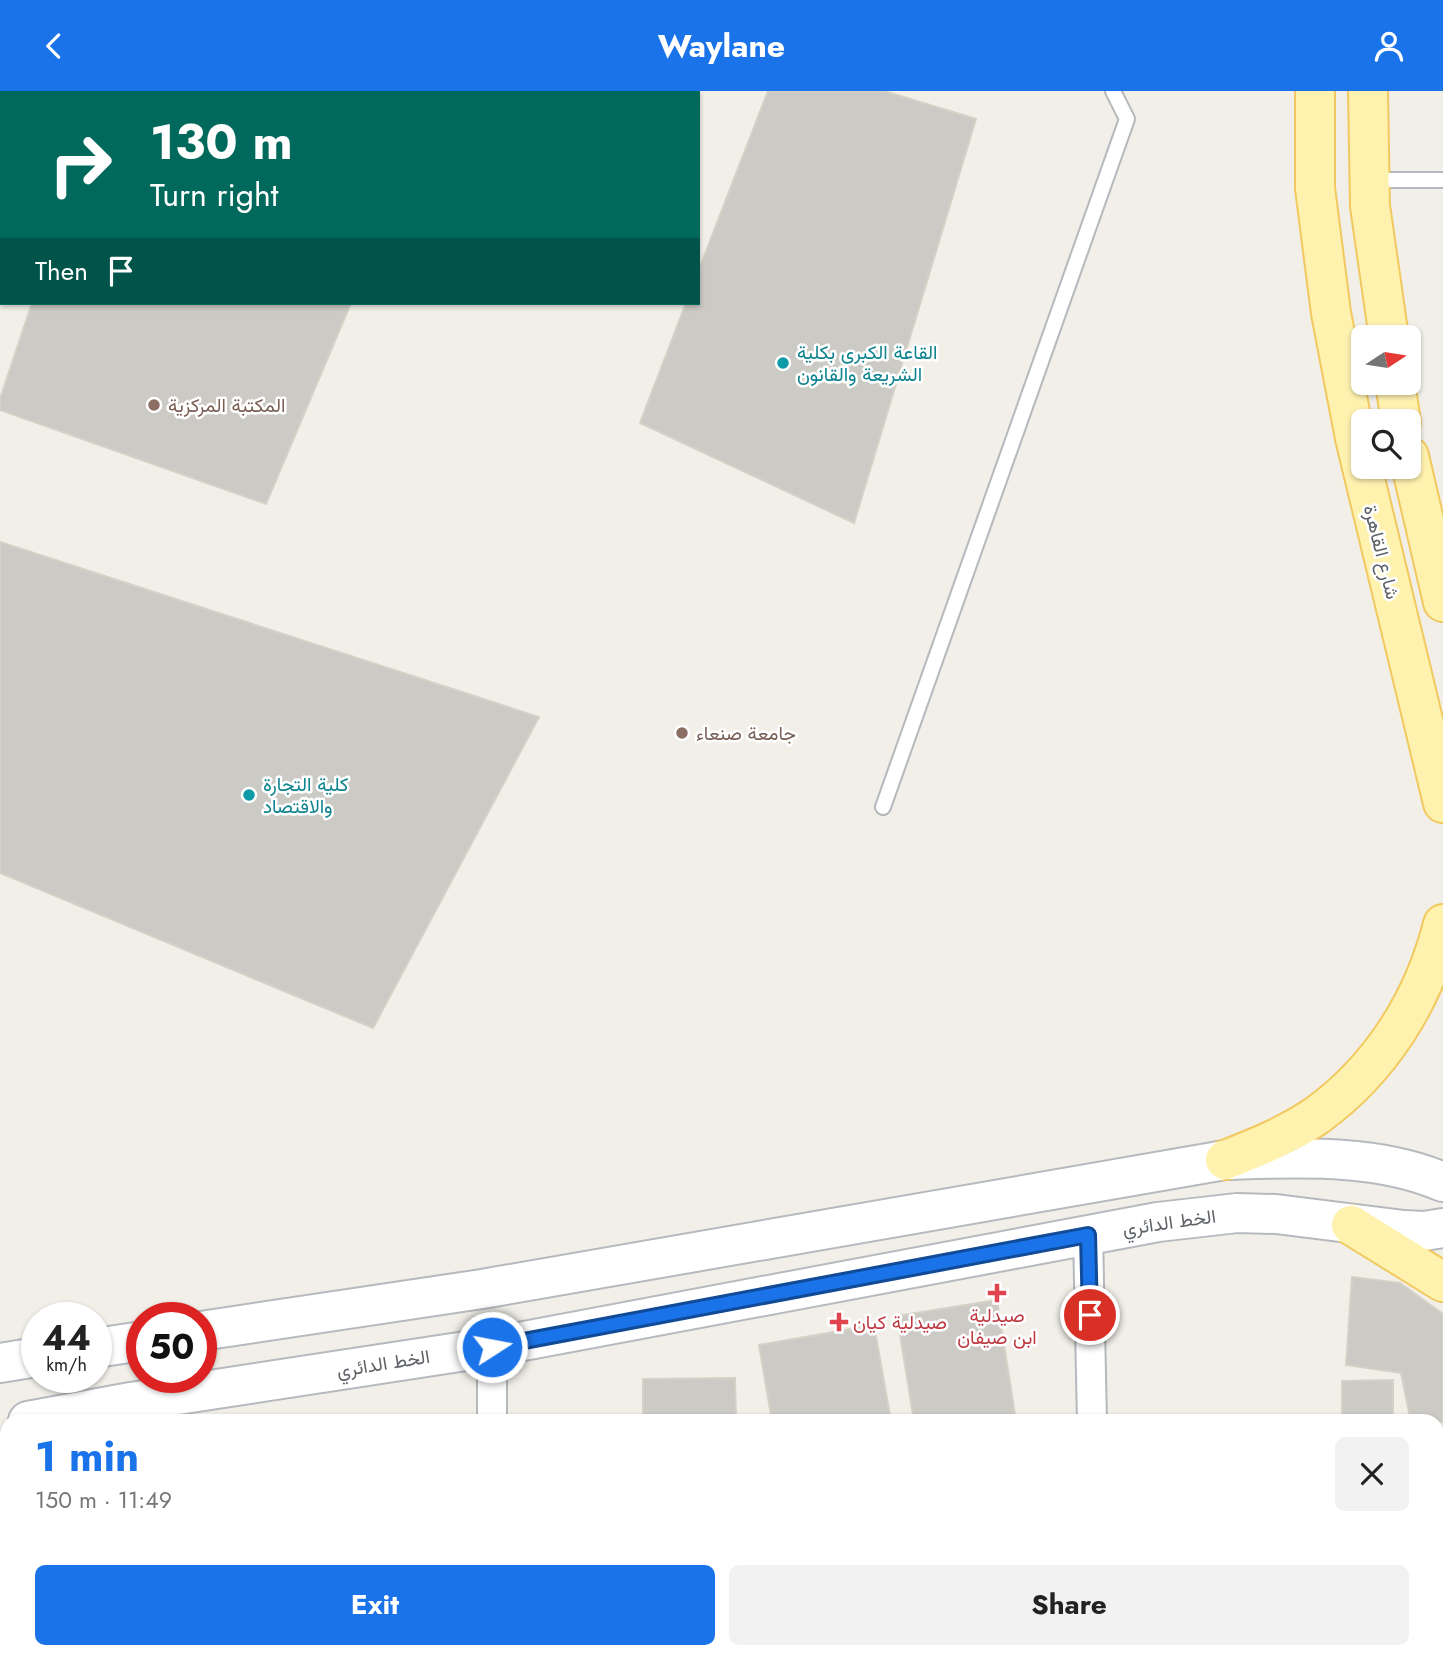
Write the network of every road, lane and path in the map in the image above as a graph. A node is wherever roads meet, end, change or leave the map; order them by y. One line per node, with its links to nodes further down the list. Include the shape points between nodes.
1 (1113, 91): 11 (lane, via 1127,119)
2 (1315, 91): 9 (main road, شارع القاهرة, via 1315,188 1354,438)
3 (1368, 91): 4 (main road)
4 (1369, 180): 5 (lane); 6 (main road)
5 (1443, 180)
6 (1387, 325)
7 (1414, 479): 8 (main road)
8 (1443, 602)
9 (1433, 719): 10 (main road, شارع القاهرة)
10 (1443, 803)
11 (883, 807)
12 (1443, 924): 13 (main road, via 1416,1001 1389,1044 1355,1083 1316,1116)
13 (1225, 1160): 14 (main road, via 1396,1166); 19 (main road)
14 (1443, 1182)
15 (1351, 1225): 16 (main road, الخط الدائري, via 1414,1231); 17 (main road, الخط الدائري, via 1237,1213); 18 (main road)
16 (1443, 1228)
17 (1088, 1235): 21 (main road, الخط الدائري); 26 (street)
18 (1443, 1282)
19 (482, 1289): 20 (main road); 21 (main road)
20 (217, 1329)
21 (492, 1347): 24 (main road, الخط الدائري); 25 (street)
22 (21, 1360): 23 (main road)
23 (0, 1363)
24 (66, 1414)
25 (492, 1414)
26 (1092, 1414)

